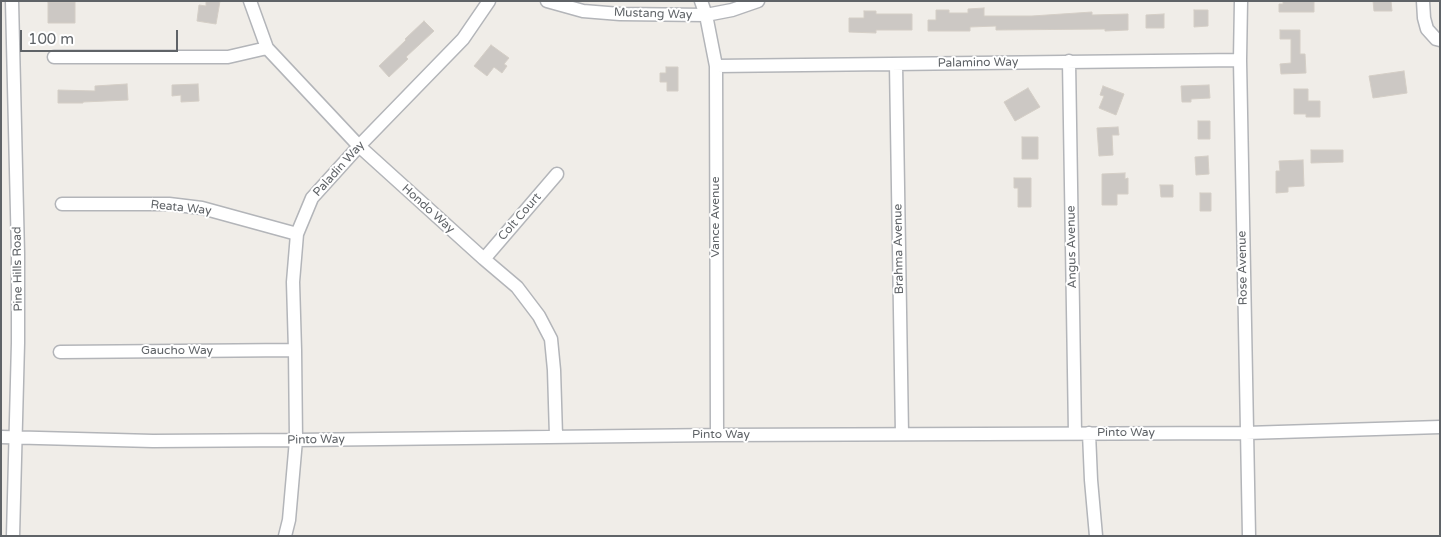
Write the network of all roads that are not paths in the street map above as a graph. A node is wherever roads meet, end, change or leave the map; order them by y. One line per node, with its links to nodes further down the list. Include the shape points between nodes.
1 (12, 1): 32 (street, Pine Hills Road, via 18,254)
2 (250, 1): 11 (street, Hondo Way)
3 (489, 1): 17 (street, Paladin Way, via 462,39)
4 (546, 1): 9 (street, Mustang Way, via 583,11)
5 (701, 1): 9 (street, Vance Avenue)
6 (758, 1): 9 (street, Mustang Way)
7 (1241, 1): 13 (street, Rose Avenue)
8 (1423, 1): 10 (street, via 1427,29)
9 (706, 15): 16 (street, Vance Avenue)
10 (1440, 40)
11 (267, 48): 12 (street, via 228,57); 17 (street, Hondo Way)
12 (54, 57)
13 (1240, 60): 14 (street, Palamino Way); 26 (street, Rose Avenue)
14 (1069, 61): 15 (street, Palamino Way); 25 (street, Angus Avenue)
15 (896, 64): 16 (street, Palamino Way); 27 (street, Brahma Avenue)
16 (716, 66): 29 (street, Vance Avenue)
17 (359, 146): 20 (street, Paladin Way, via 312,198); 21 (street, Hondo Way)
18 (557, 174): 21 (street, Colt Court)
19 (62, 204): 20 (street, Reata Way, via 169,204 202,208)
20 (297, 234): 22 (street, Paladin Way, via 293,282)
21 (484, 259): 30 (street, Hondo Way, via 517,287 551,339)
22 (295, 350): 23 (street, Gaucho Way); 33 (street, Paladin Way)
23 (60, 352)
24 (1440, 426): 26 (street, Pinto Way)
25 (1075, 433): 27 (street, Pinto Way); 28 (street, Pinto Way)
26 (1246, 433): 28 (street, Pinto Way); 37 (street, Rose Avenue)
27 (902, 434): 29 (street, Pinto Way)
28 (1090, 434): 36 (street)
29 (717, 435): 30 (street, Pinto Way)
30 (556, 436): 33 (street, Pinto Way)
31 (1, 437): 32 (street, Pinto Way)
32 (16, 438): 33 (street, Pinto Way); 34 (street, Pine Hills Road)
33 (296, 440): 35 (street, Paladin Way)
34 (13, 536)
35 (286, 536)
36 (1096, 536)
37 (1249, 536)

